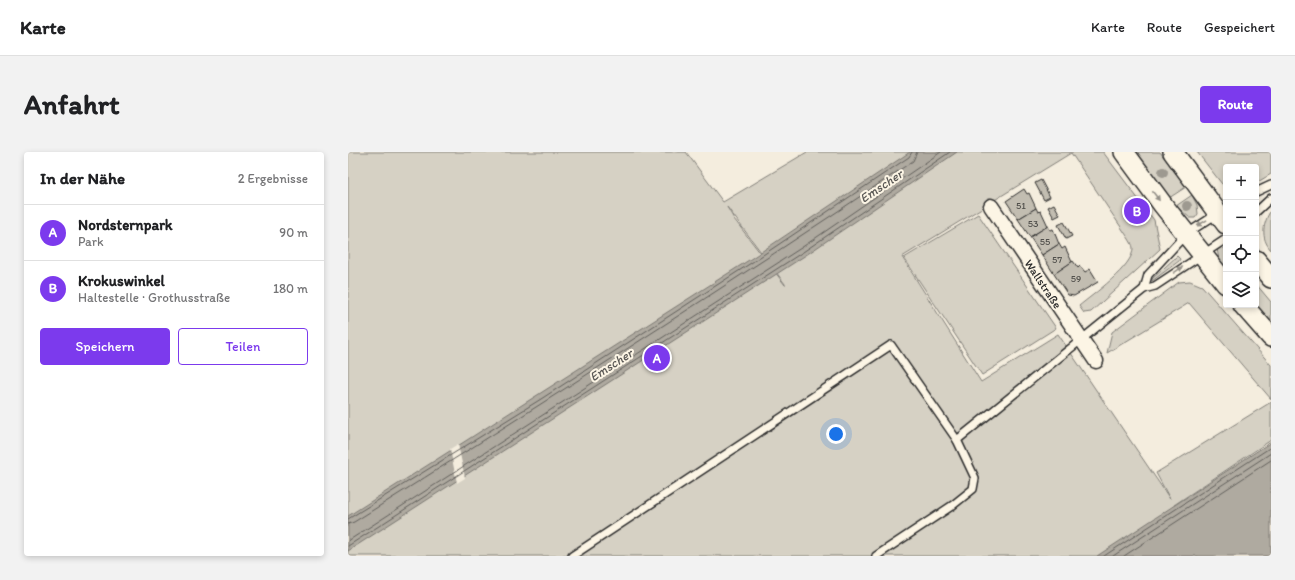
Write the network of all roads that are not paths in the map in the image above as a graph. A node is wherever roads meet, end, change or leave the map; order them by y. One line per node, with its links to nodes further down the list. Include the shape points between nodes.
1 (1124, 152): 9 (main road, one-way to 9)
2 (1173, 152): 8 (main road)
3 (1271, 185): 4 (lane)
4 (1259, 191)
5 (1271, 198): 7 (lane)
6 (991, 206): 18 (street, Wallstraße)
7 (1259, 209)
8 (1223, 215): 9 (lane, one-way to 9)
9 (1186, 234): 11 (main road); 15 (lane, via 1148,275)
10 (1223, 241): 11 (lane)
11 (1202, 255): 14 (main road); 15 (lane, one-way to 11, via 1155,286)
12 (1259, 264): 13 (main road)
13 (1271, 278)
14 (1223, 280)
15 (1144, 289): 18 (lane)
16 (1246, 308): 17 (main road)
17 (1271, 337)
18 (1081, 340): 19 (street, Wallstraße); 20 (lane)
19 (1096, 361)
20 (957, 440): 21 (lane, via 891,345); 22 (lane, via 975,478 973,489 953,506)
21 (572, 556)
22 (876, 556)

